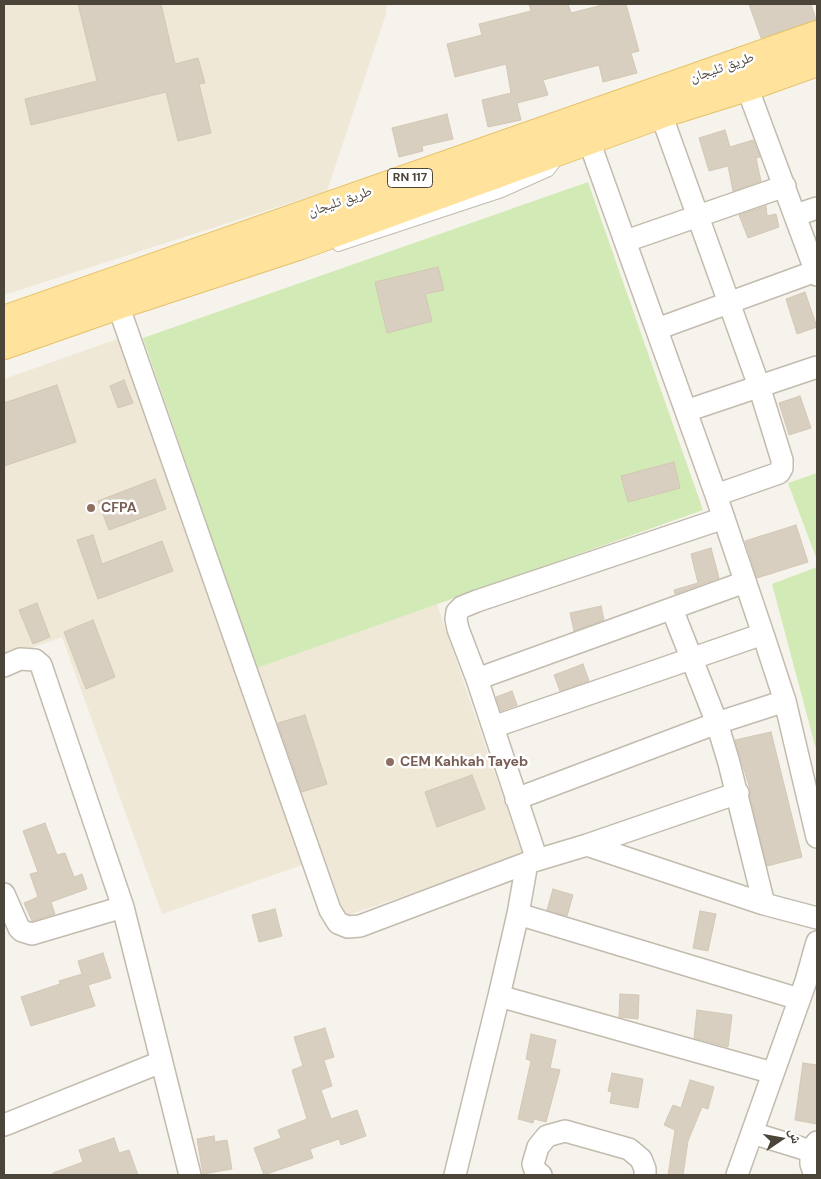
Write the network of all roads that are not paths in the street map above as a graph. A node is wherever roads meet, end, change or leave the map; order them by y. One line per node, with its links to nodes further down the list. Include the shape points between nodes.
1 (817, 35): 5 (main road, طريق ثليجان / RN 117)
2 (817, 62): 3 (main road, طريق ثليجان / RN 117)
3 (747, 87): 4 (main road, طريق ثليجان / RN 117); 6 (street)
4 (661, 114): 5 (main road, طريق ثليجان / RN 117); 8 (street)
5 (579, 135): 10 (main road, طريق ثليجان / RN 117); 11 (street); 12 (lane, via 549,171 524,183)
6 (784, 186): 8 (street); 9 (street)
7 (817, 208): 9 (street)
8 (698, 216): 11 (street); 14 (street)
9 (796, 216): 13 (street)
10 (297, 237): 15 (main road, طريق ثليجان / RN 117); 16 (main road, طريق ثليجان / RN 117)
11 (626, 241): 17 (street)
12 (328, 250)
13 (816, 273): 14 (street)
14 (729, 303): 17 (street); 20 (street)
15 (118, 305): 18 (main road, طريق ثليجان / RN 117); 37 (street, via 330,910 338,923 348,927 360,926)
16 (4, 320)
17 (657, 328): 21 (street)
18 (4, 345)
19 (817, 367): 20 (street)
20 (759, 386): 21 (street); 22 (street, via 782,468 779,473)
21 (686, 411): 22 (street)
22 (716, 495): 23 (street)
23 (724, 518): 24 (street); 29 (street, via 462,607 456,619)
24 (745, 582): 25 (street); 26 (street)
25 (672, 609): 27 (street); 29 (street)
26 (764, 634): 27 (street); 30 (street)
27 (692, 659): 31 (street); 32 (street)
28 (4, 666): 40 (street, via 20,659 35,660 41,665)
29 (477, 679): 32 (street)
30 (785, 700): 31 (street); 35 (street)
31 (716, 723): 33 (street); 34 (street)
32 (493, 727): 34 (street)
33 (738, 793): 36 (street); 39 (street)
34 (516, 799): 37 (street)
35 (817, 837)
36 (587, 845): 37 (street); 39 (street)
37 (532, 861): 41 (street)
38 (4, 894): 40 (street, via 19,928 32,934)
39 (764, 904): 42 (street)
40 (123, 907): 46 (street)
41 (518, 914): 44 (street); 45 (street)
42 (817, 918)
43 (817, 942): 44 (street)
44 (807, 988): 47 (street)
45 (499, 996): 47 (street); 52 (street)
46 (160, 1062): 48 (street); 51 (street)
47 (773, 1073): 49 (street)
48 (4, 1125)
49 (752, 1133): 50 (street); 55 (street)
50 (814, 1146): 56 (street, via 810,1164)
51 (190, 1175)
52 (455, 1175)
53 (541, 1175): 54 (street, via 533,1164 538,1147 547,1136 565,1131 629,1149 641,1159)
54 (645, 1175)
55 (737, 1175)
56 (817, 1175)

